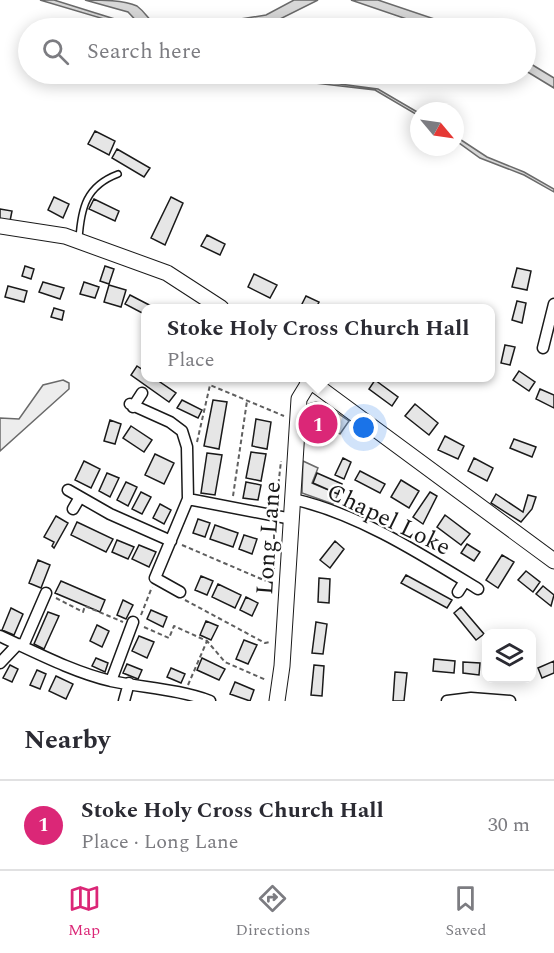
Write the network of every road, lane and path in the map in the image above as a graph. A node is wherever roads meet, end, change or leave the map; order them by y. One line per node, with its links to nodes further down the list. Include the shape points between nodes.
1 (118, 174): 3 (lane, via 100,181 86,200)
2 (0, 226): 3 (street)
3 (78, 241): 4 (street, via 168,273)
4 (214, 304)
5 (554, 304): 6 (street)
6 (550, 335): 7 (street)
7 (543, 348)
8 (307, 382): 16 (street, Long Lane, via 299,399)
9 (312, 382): 22 (street)
10 (142, 393): 13 (street, via 132,406 183,431)
11 (247, 401): 12 (path); 13 (path, via 210,386 196,447); 18 (path)
12 (286, 417)
13 (188, 447): 17 (street)
14 (68, 490): 15 (street)
15 (80, 497): 19 (street); 21 (street)
16 (292, 499): 20 (street, Long Lane); 24 (street, Chapel Loke, via 348,518)
17 (188, 500): 18 (street); 21 (street)
18 (231, 508): 20 (street)
19 (73, 509)
20 (292, 519): 42 (street, Long Lane)
21 (171, 541): 23 (street); 25 (path)
22 (554, 561)
23 (155, 578): 27 (street); 33 (path, via 138,624 170,638 174,626)
24 (465, 581): 26 (street, Chapel Loke); 28 (street, Chapel Loke)
25 (274, 585)
26 (478, 589)
27 (180, 592): 32 (path, via 187,604 265,643)
28 (458, 592)
29 (46, 593): 30 (path, via 82,612 85,606); 34 (street)
30 (132, 624): 37 (street)
31 (0, 636): 34 (street)
32 (276, 640)
33 (207, 641): 36 (path, via 225,662 267,680); 39 (path)
34 (21, 645): 35 (street); 37 (street)
35 (0, 663)
36 (272, 673)
37 (111, 681): 38 (street)
38 (129, 683): 39 (street); 40 (street)
39 (184, 693): 41 (street)
40 (124, 701)
41 (210, 701)
42 (277, 701)
43 (447, 701): 44 (street)
44 (510, 701)

